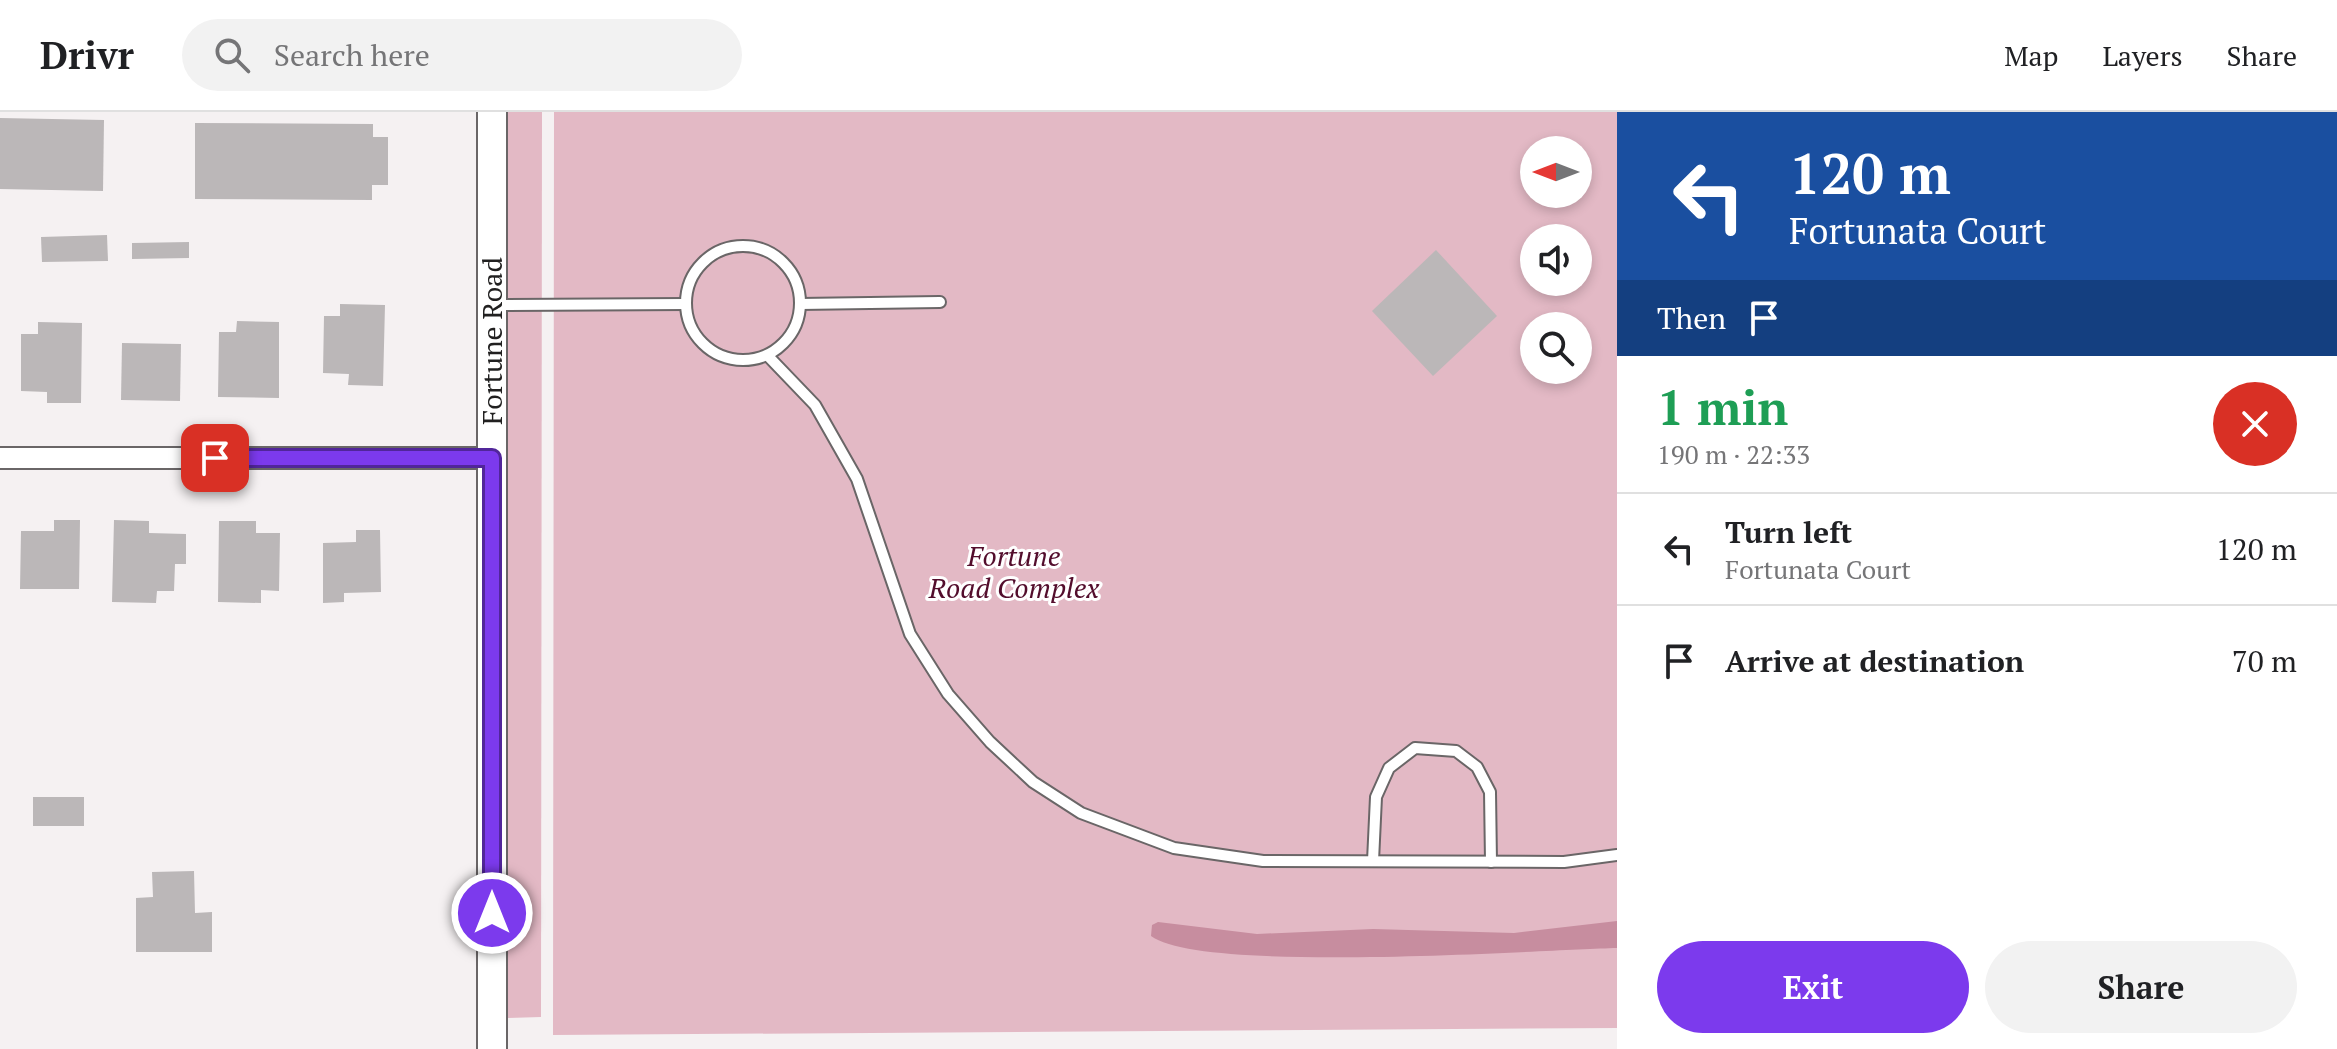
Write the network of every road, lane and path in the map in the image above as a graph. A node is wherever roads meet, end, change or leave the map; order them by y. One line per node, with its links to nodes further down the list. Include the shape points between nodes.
1 (489, 113): 5 (street, Fortune Road)
2 (940, 302): 4 (lane)
3 (686, 304): 4 (lane, via 691,278 702,262 738,245 762,248 779,258 793,274); 5 (lane); 6 (lane, via 692,331 704,347 722,357 749,361)
4 (800, 304): 6 (lane, via 796,327)
5 (492, 305): 8 (street, Fortune Road)
6 (768, 356): 10 (lane, via 815,405 857,479 910,634 948,694 1033,782 1081,813 1174,848 1263,861)
7 (0, 458): 8 (street)
8 (492, 458): 12 (street, Fortune Road)
9 (1617, 855): 11 (lane, via 1564,862)
10 (1373, 861): 11 (lane); 11 (lane, via 1376,797 1389,768 1415,748 1456,751 1477,767 1490,792)
11 (1491, 862)
12 (492, 1049)

